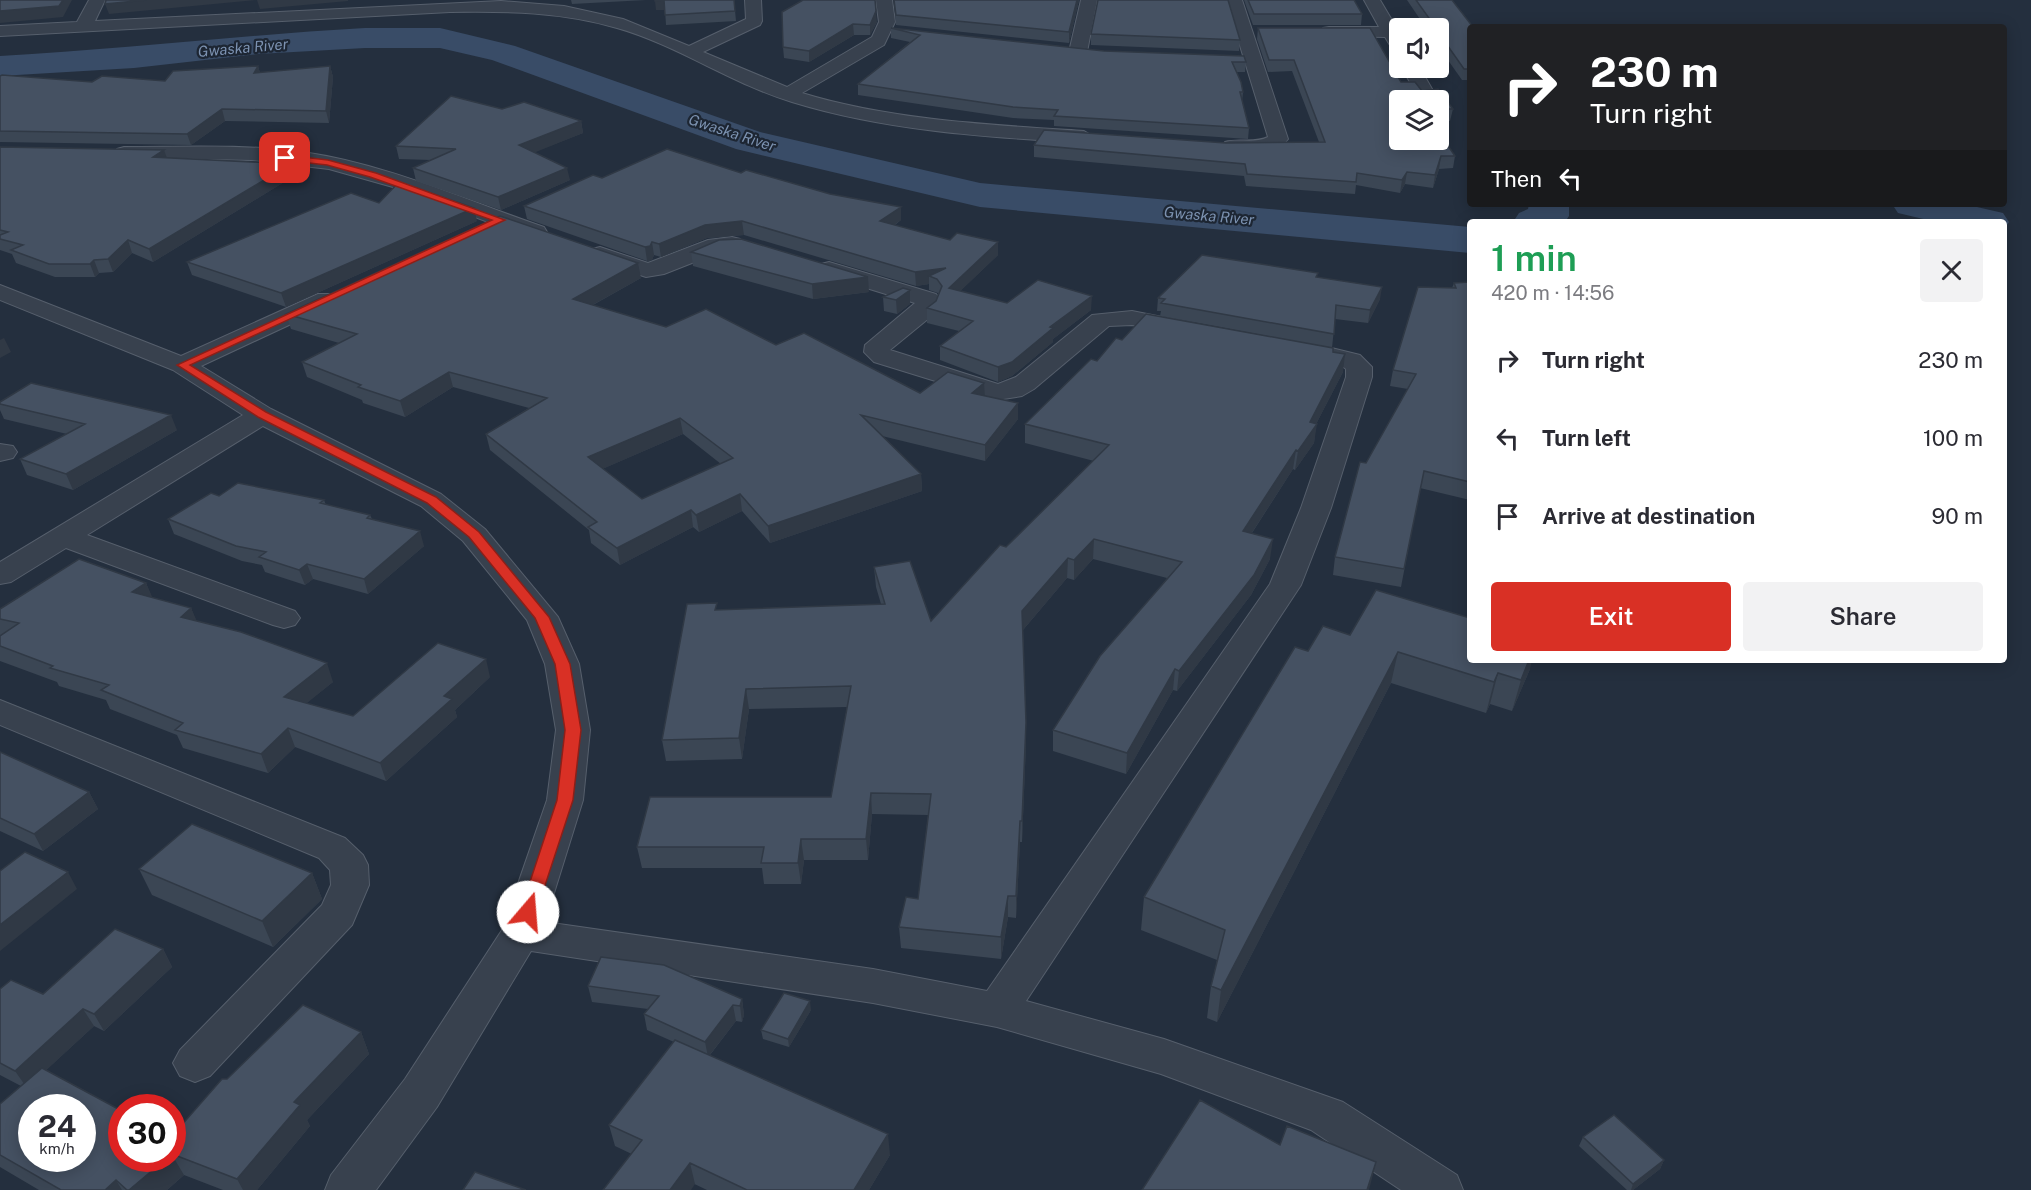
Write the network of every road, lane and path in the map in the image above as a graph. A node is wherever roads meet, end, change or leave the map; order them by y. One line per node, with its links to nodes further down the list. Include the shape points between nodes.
1 (97, 0): 11 (street)
2 (232, 0): 10 (street)
3 (753, 0): 19 (street, via 754,21)
4 (884, 0): 22 (street, via 892,31)
5 (1089, 0): 18 (street, via 1087,52)
6 (1234, 0): 14 (street)
7 (1372, 0): 12 (street)
8 (500, 3): 9 (street); 19 (street, via 624,18)
9 (370, 5): 10 (street)
10 (228, 19): 11 (street)
11 (83, 27): 13 (street)
12 (1389, 29)
13 (0, 31)
14 (1245, 32): 15 (street); 21 (street)
15 (1267, 32)
16 (1312, 32): 17 (street)
17 (1389, 32)
18 (1055, 49)
19 (691, 51): 22 (street)
20 (1232, 58): 21 (street)
21 (1254, 59): 24 (street, via 1278,139 1256,147)
22 (788, 94): 23 (street, via 910,122)
23 (1101, 138)
24 (1214, 145)
25 (106, 153): 27 (street, via 264,155 328,163)
26 (532, 206): 27 (street)
27 (500, 220): 28 (street); 29 (street)
28 (468, 234)
29 (556, 239)
30 (578, 247): 31 (street, via 646,270 667,266 716,245)
31 (755, 247)
32 (810, 264): 35 (street, via 928,299 926,309 878,345 877,352 997,392 1025,383 1101,320 1130,318)
33 (0, 292): 37 (street)
34 (341, 292): 37 (street)
35 (1210, 332)
36 (1278, 345): 44 (street, via 1334,355 1359,367 1301,553 1285,585)
37 (182, 365): 38 (street)
38 (262, 415): 39 (street); 43 (street, via 431,500 474,535 542,617 562,664 573,730 565,800)
39 (63, 536): 40 (street); 41 (street)
40 (0, 575)
41 (284, 618)
42 (0, 712): 45 (street, via 332,848 349,866 350,885 338,914)
43 (521, 934): 44 (street, via 873,986); 46 (street, via 421,1093)
44 (997, 1010): 47 (street, via 1164,1057 1327,1116)
45 (195, 1063)
46 (348, 1190)
47 (1440, 1190)

